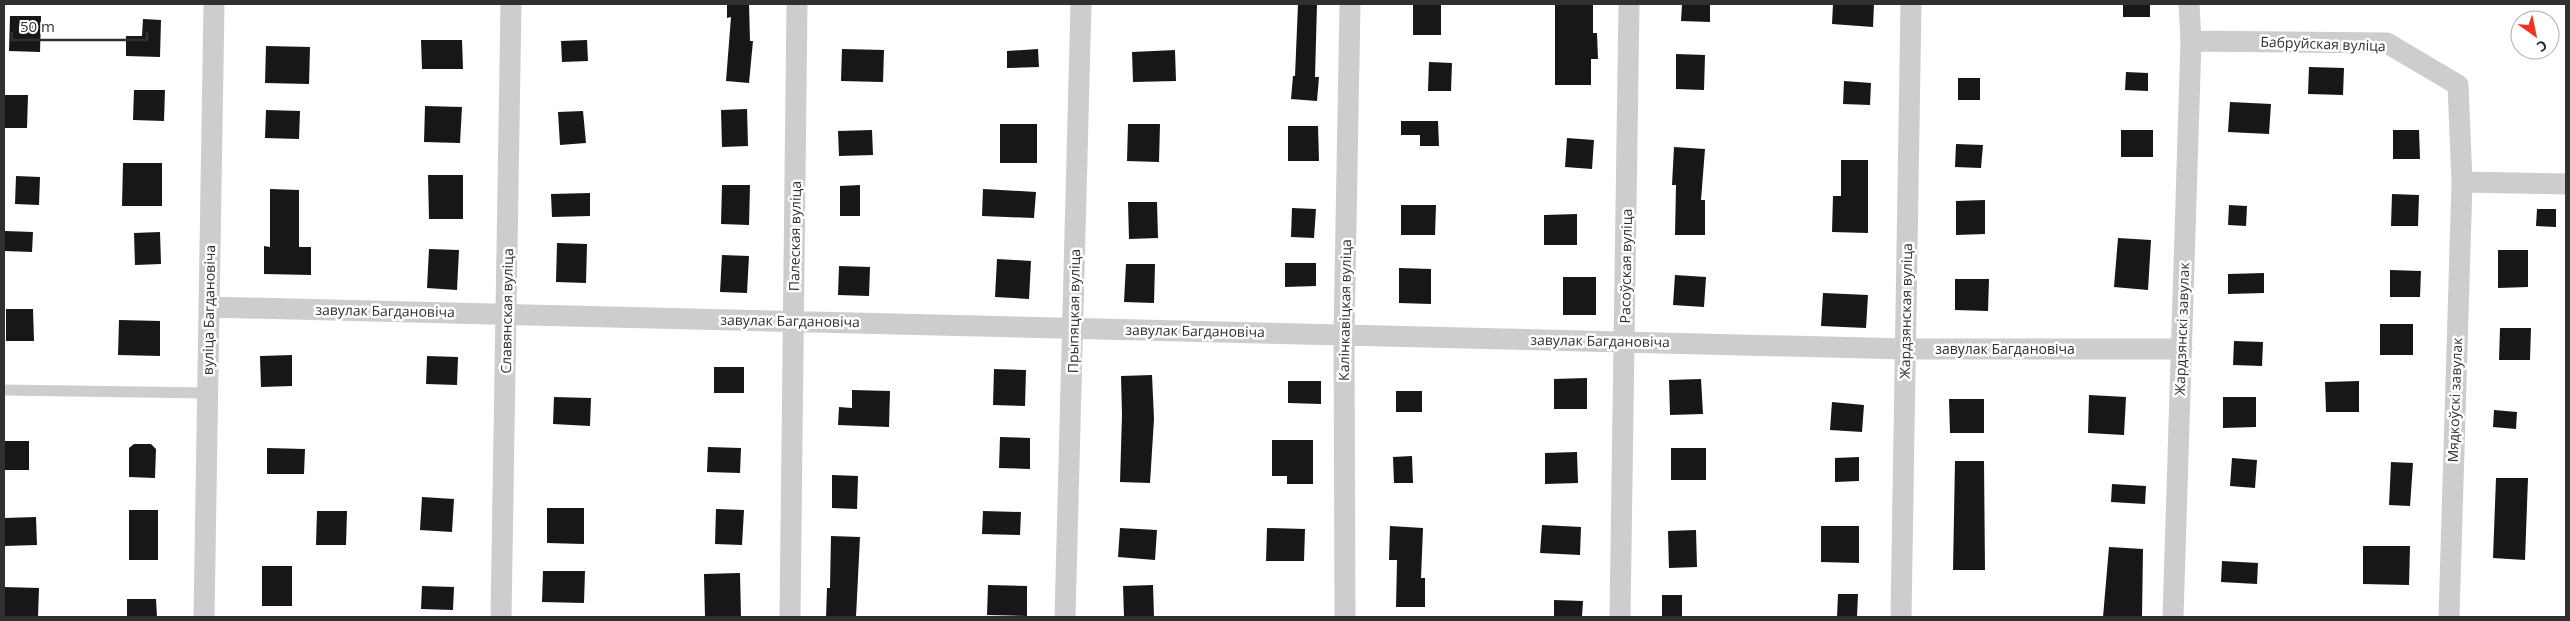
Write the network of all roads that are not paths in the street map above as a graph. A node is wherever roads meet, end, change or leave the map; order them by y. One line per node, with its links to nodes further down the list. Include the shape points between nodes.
1 (214, 4): 12 (street, вуліца Багдановіча)
2 (511, 4): 13 (street, Славянская вуліца)
3 (797, 4): 14 (street, Палеская вуліца)
4 (1081, 4): 15 (street, Прыпяцкая вуліца)
5 (1350, 4): 16 (street, Калінкавіцкая вуліца)
6 (1629, 4): 17 (street, Расоўская вуліца)
7 (1911, 4): 18 (street, Жардзянская вуліца)
8 (2189, 4): 9 (street)
9 (2191, 41): 10 (street, Бабруйская вуліца, via 2387,43 2458,85); 19 (street, Жардзянскі завулак)
10 (2462, 182): 11 (street); 30 (street, Мядкоўскі завулак)
11 (2566, 184)
12 (209, 307): 13 (street, завулак Багдановіча); 21 (street, вуліца Багдановіча)
13 (507, 314): 14 (street, завулак Багдановіча); 23 (street, Славянская вуліца)
14 (794, 321): 15 (street, завулак Багдановіча); 24 (street, Палеская вуліца)
15 (1073, 328): 16 (street, завулак Багдановіча); 25 (street, Прыпяцкая вуліца)
16 (1344, 335): 17 (street, завулак Багдановіча); 26 (street, Калінкавіцкая вуліца)
17 (1625, 342): 18 (street, завулак Багдановіча); 27 (street, Расоўская вуліца)
18 (1906, 348): 19 (street, завулак Багдановіча); 28 (street, Жардзянская вуліца)
19 (2182, 349): 29 (street, Жардзянскі завулак)
20 (4, 390): 21 (lane)
21 (207, 393): 22 (street, вуліца Багдановіча)
22 (204, 617)
23 (501, 617)
24 (790, 617)
25 (1065, 617)
26 (1345, 617)
27 (1620, 617)
28 (1901, 617)
29 (2174, 617)
30 (2449, 617)

